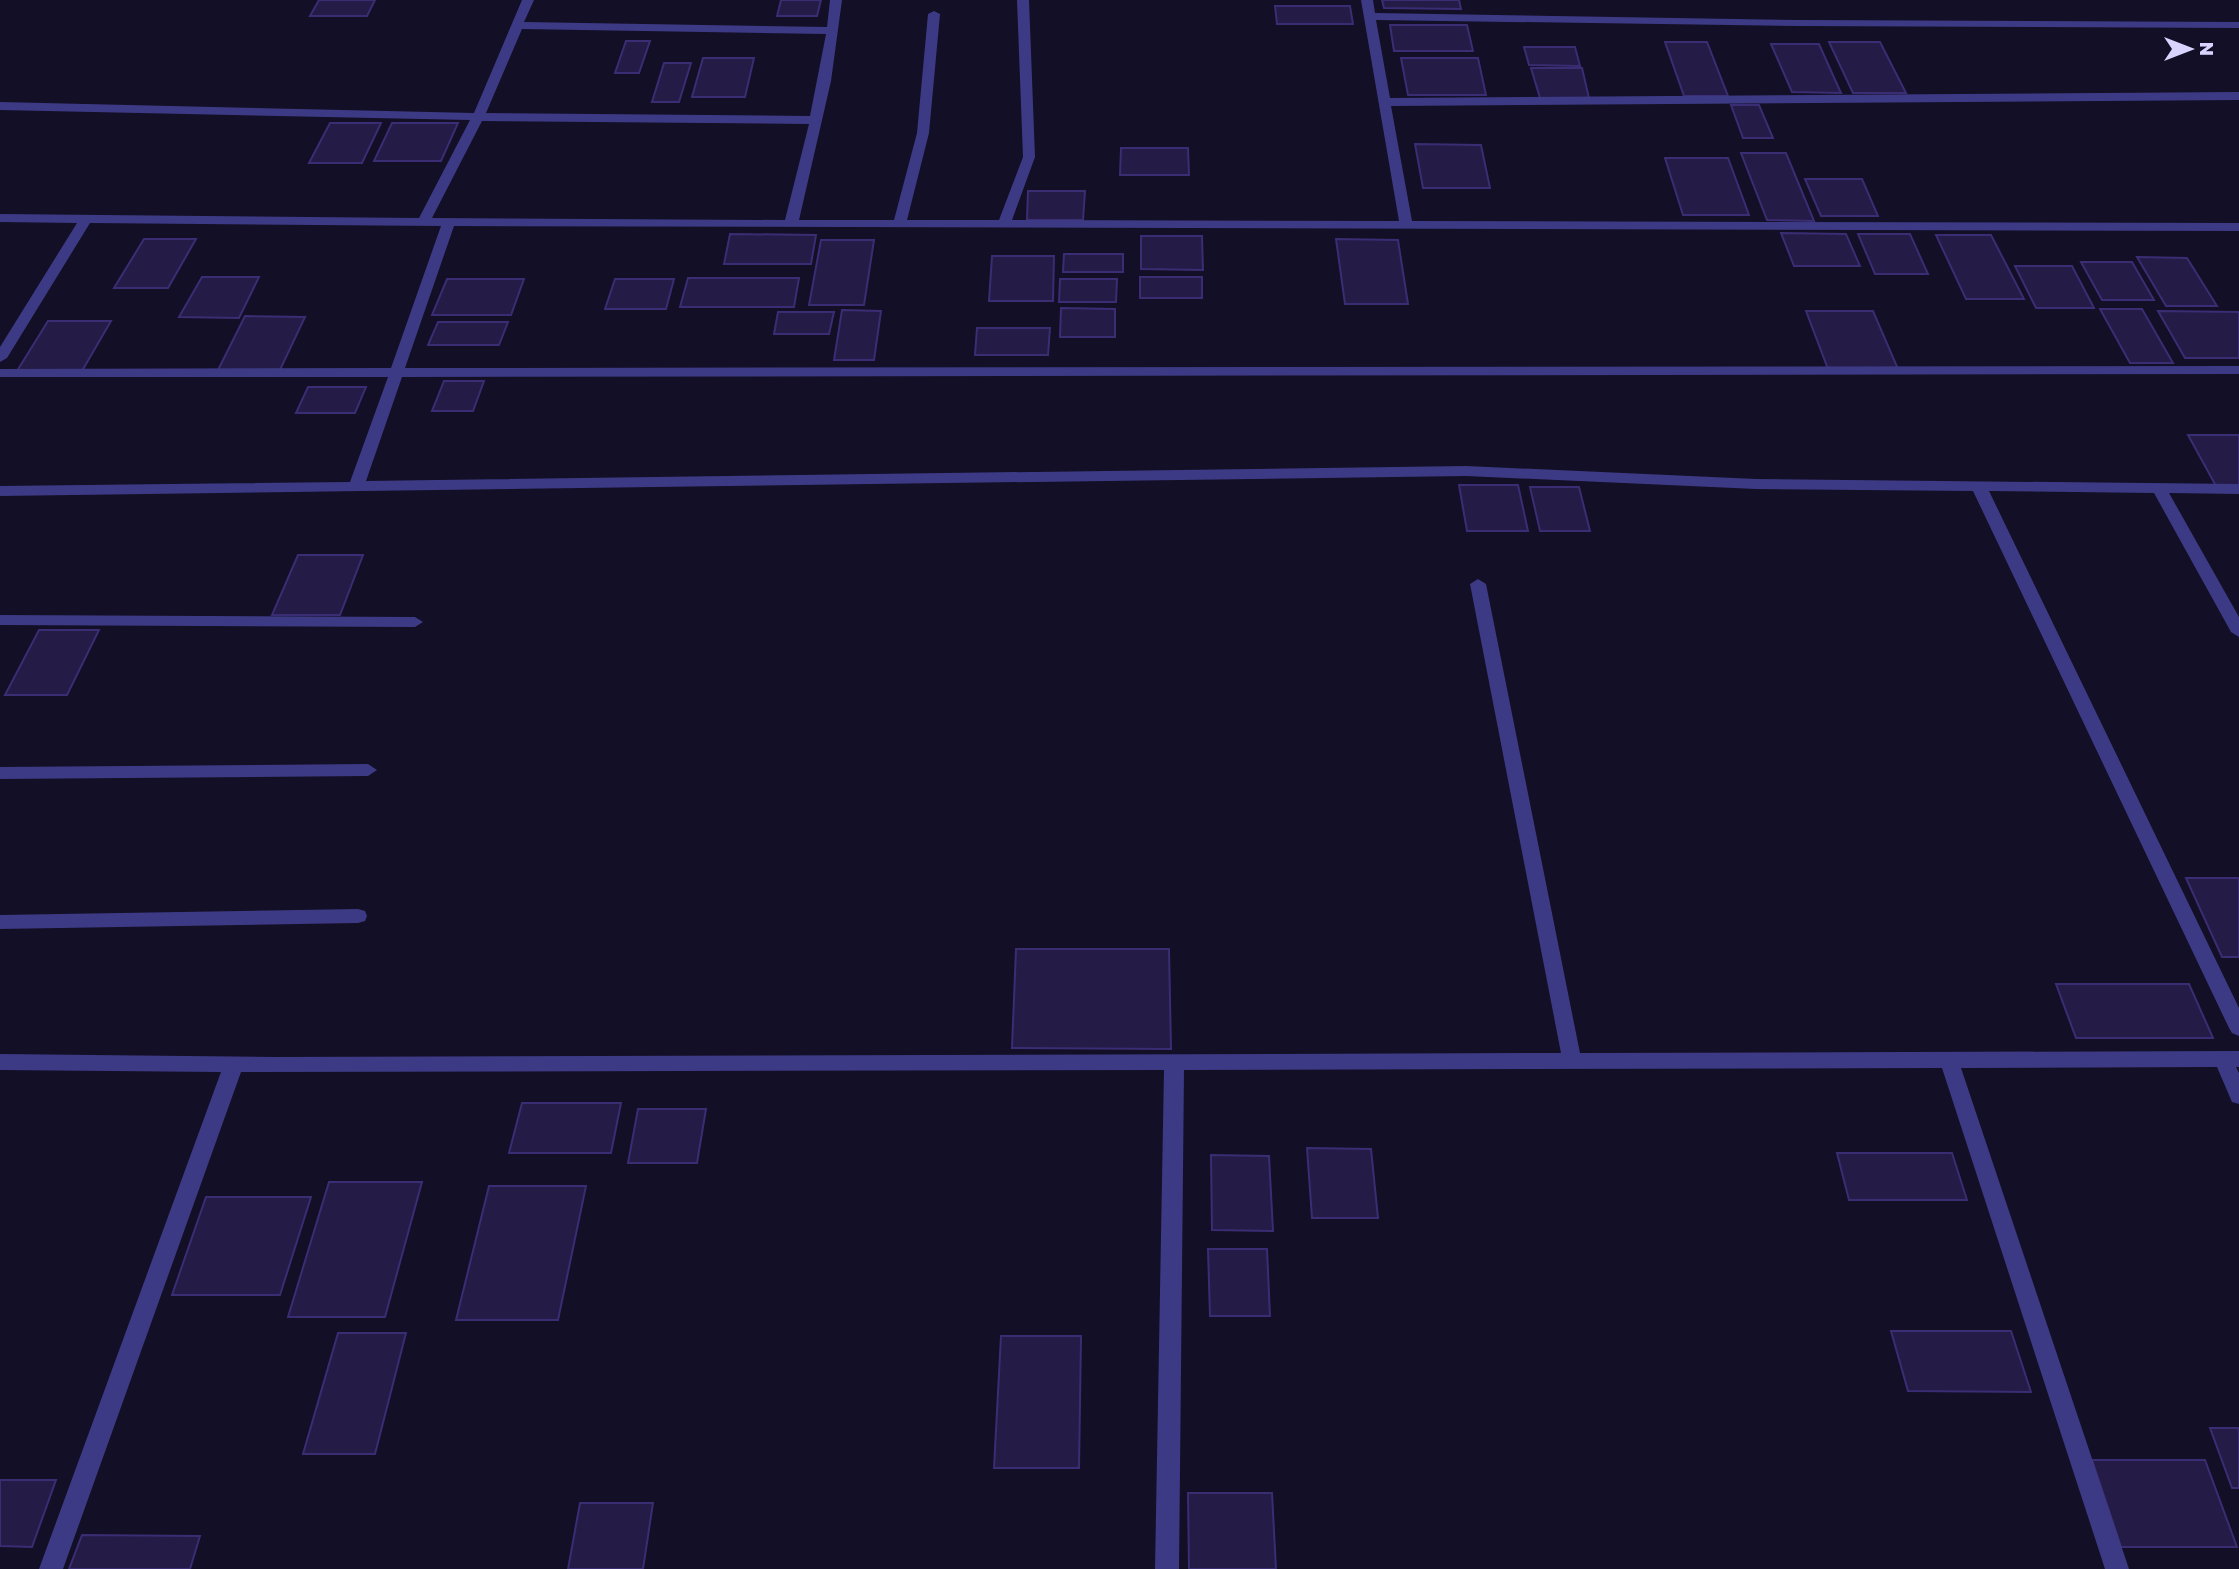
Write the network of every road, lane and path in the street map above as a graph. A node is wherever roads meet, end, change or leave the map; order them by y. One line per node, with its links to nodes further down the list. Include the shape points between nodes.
1 (528, 0): 7 (street)
2 (836, 0): 9 (street)
3 (1023, 0): 21 (street, via 1029,157)
4 (1367, 0): 6 (street)
5 (934, 14): 20 (street, via 923,133)
6 (1370, 16): 8 (street); 11 (street)
7 (518, 25): 9 (street); 13 (street)
8 (2239, 25)
9 (832, 31): 14 (street)
10 (2239, 96): 11 (street)
11 (1385, 102): 22 (street)
12 (0, 106): 13 (street)
13 (478, 117): 14 (street); 17 (street)
14 (816, 120): 19 (street)
15 (0, 218): 16 (street)
16 (86, 219): 17 (street); 24 (street)
17 (424, 222): 18 (street)
18 (449, 222): 19 (street); 27 (street)
19 (791, 224): 20 (street)
20 (899, 224): 21 (street)
21 (1004, 225): 22 (street)
22 (1406, 226): 23 (street)
23 (2239, 227)
24 (0, 356)
25 (2239, 370): 27 (street)
26 (0, 373): 27 (street)
27 (397, 373): 28 (street)
28 (356, 488): 29 (street, via 1466,471); 32 (street)
29 (1979, 488): 31 (street); 41 (street)
30 (2239, 489): 31 (street)
31 (2160, 490): 36 (street)
32 (0, 491)
33 (1478, 584): 44 (street)
34 (0, 620): 35 (street)
35 (415, 622)
36 (2239, 632)
37 (368, 770): 38 (street)
38 (0, 773)
39 (358, 916): 40 (street)
40 (0, 922)
41 (2239, 1028)
42 (2231, 1059): 43 (street); 48 (street)
43 (1949, 1060): 44 (street); 51 (street)
44 (1572, 1061): 46 (street)
45 (0, 1062): 47 (street)
46 (1174, 1063): 47 (street); 50 (street)
47 (234, 1065): 49 (street)
48 (2239, 1096)
49 (51, 1569)
50 (1167, 1569)
51 (2117, 1569)

